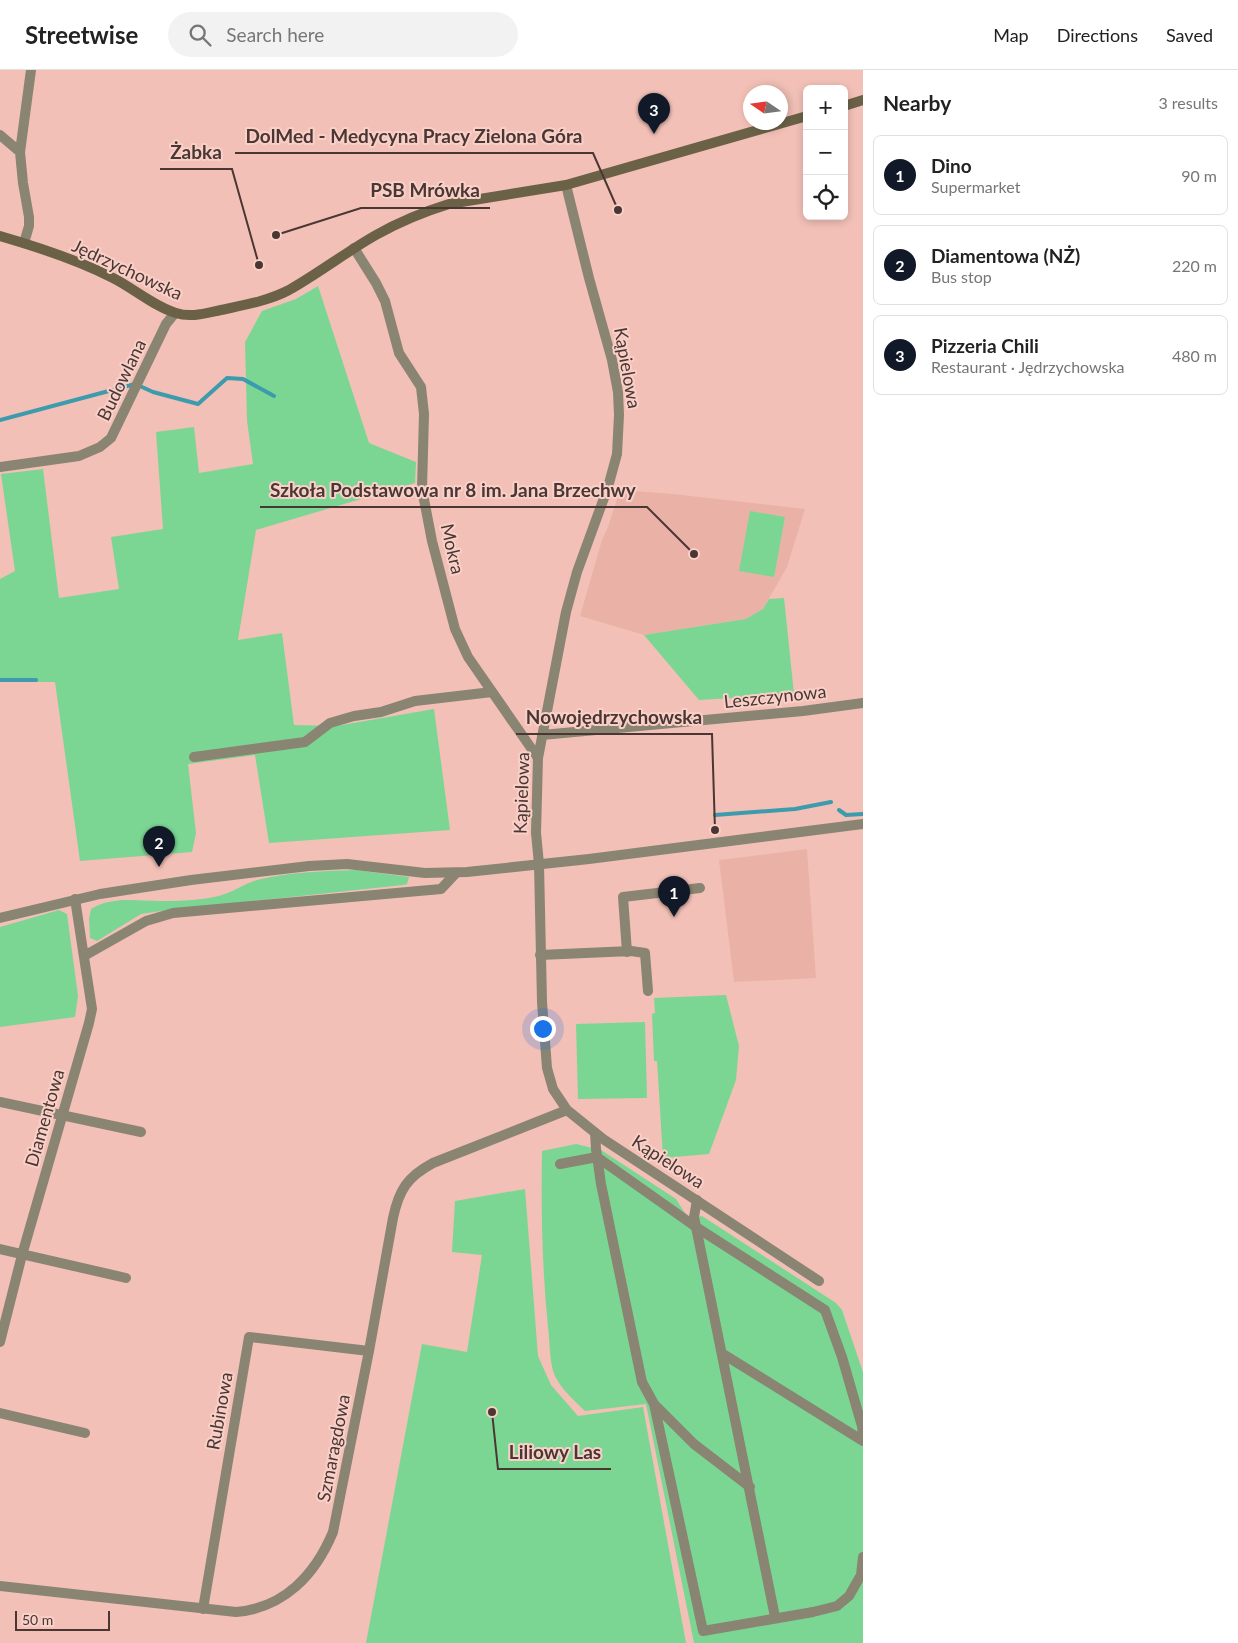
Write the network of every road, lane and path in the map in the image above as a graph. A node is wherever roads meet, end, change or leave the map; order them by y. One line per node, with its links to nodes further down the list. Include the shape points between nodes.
1 (31, 70): 6 (street)
2 (863, 100): 3 (main road)
3 (848, 105)
4 (803, 117): 7 (main road, Jędrzychowska)
5 (0, 135): 6 (street)
6 (20, 152): 9 (street, via 29,217)
7 (566, 185): 10 (main road, Jędrzychowska, via 449,204 412,216); 15 (street, Kąpielowa, via 612,360 619,415 617,454 600,514 571,593)
8 (0, 236): 9 (main road, Jędrzychowska)
9 (24, 243): 11 (main road, Jędrzychowska, via 86,265)
10 (354, 248): 11 (main road, Jędrzychowska, via 290,290 273,297 199,315); 13 (street, Mokra, via 385,301 399,353 421,387 424,414 422,489 432,541 455,629 466,653)
11 (175, 313): 12 (street, Budowlana, via 166,324 111,438 80,456)
12 (0, 467)
13 (492, 692): 16 (street, via 415,701 381,712 330,722 305,742); 17 (street, Mokra)
14 (863, 703): 15 (street, Leszczynowa, via 804,712)
15 (542, 736): 17 (street, Kąpielowa)
16 (194, 757)
17 (538, 758): 19 (street, Kąpielowa, via 536,813)
18 (863, 824): 19 (street)
19 (539, 864): 20 (street); 25 (street, Kąpielowa)
20 (456, 873): 22 (street, via 321,864); 26 (street, via 441,889 173,914 146,921)
21 (700, 888): 24 (street, via 623,897)
22 (75, 899): 23 (street); 26 (street, Diamentowa)
23 (0, 918)
24 (627, 952): 25 (street); 27 (street, via 645,953)
25 (540, 954): 29 (street, Kąpielowa, via 546,1068 553,1089)
26 (84, 956): 30 (street, Diamentowa, via 92,1009)
27 (648, 991)
28 (0, 1102): 30 (street)
29 (567, 1110): 32 (street, Kąpielowa); 42 (street, Szmaragdowa, via 433,1163 408,1180 396,1204)
30 (62, 1115): 31 (street); 38 (street, Diamentowa)
31 (141, 1132)
32 (595, 1133): 33 (street); 35 (street, Kąpielowa)
33 (597, 1157): 34 (street); 36 (street); 44 (street, via 642,1382)
34 (560, 1164)
35 (697, 1200): 36 (street); 40 (street, Kąpielowa)
36 (696, 1227): 43 (street); 47 (street, via 825,1310 842,1357)
37 (0, 1249): 38 (street)
38 (22, 1255): 39 (street); 41 (street, Diamentowa)
39 (126, 1278)
40 (819, 1281)
41 (0, 1342)
42 (369, 1351): 52 (street, Szmaragdowa, via 338,1511 325,1552 299,1585 267,1604 252,1611); 52 (street, Rubinowa, via 249,1338)
43 (723, 1354): 48 (street); 49 (street)
44 (654, 1404): 49 (street, via 694,1444); 53 (street, via 703,1631)
45 (0, 1413): 46 (street)
46 (85, 1433)
47 (863, 1435)
48 (863, 1441)
49 (750, 1487): 53 (street)
50 (863, 1557): 53 (street, via 861,1575 849,1596 837,1606)
51 (0, 1586): 52 (street, Szmaragdowa)
52 (203, 1609)
53 (775, 1617)

